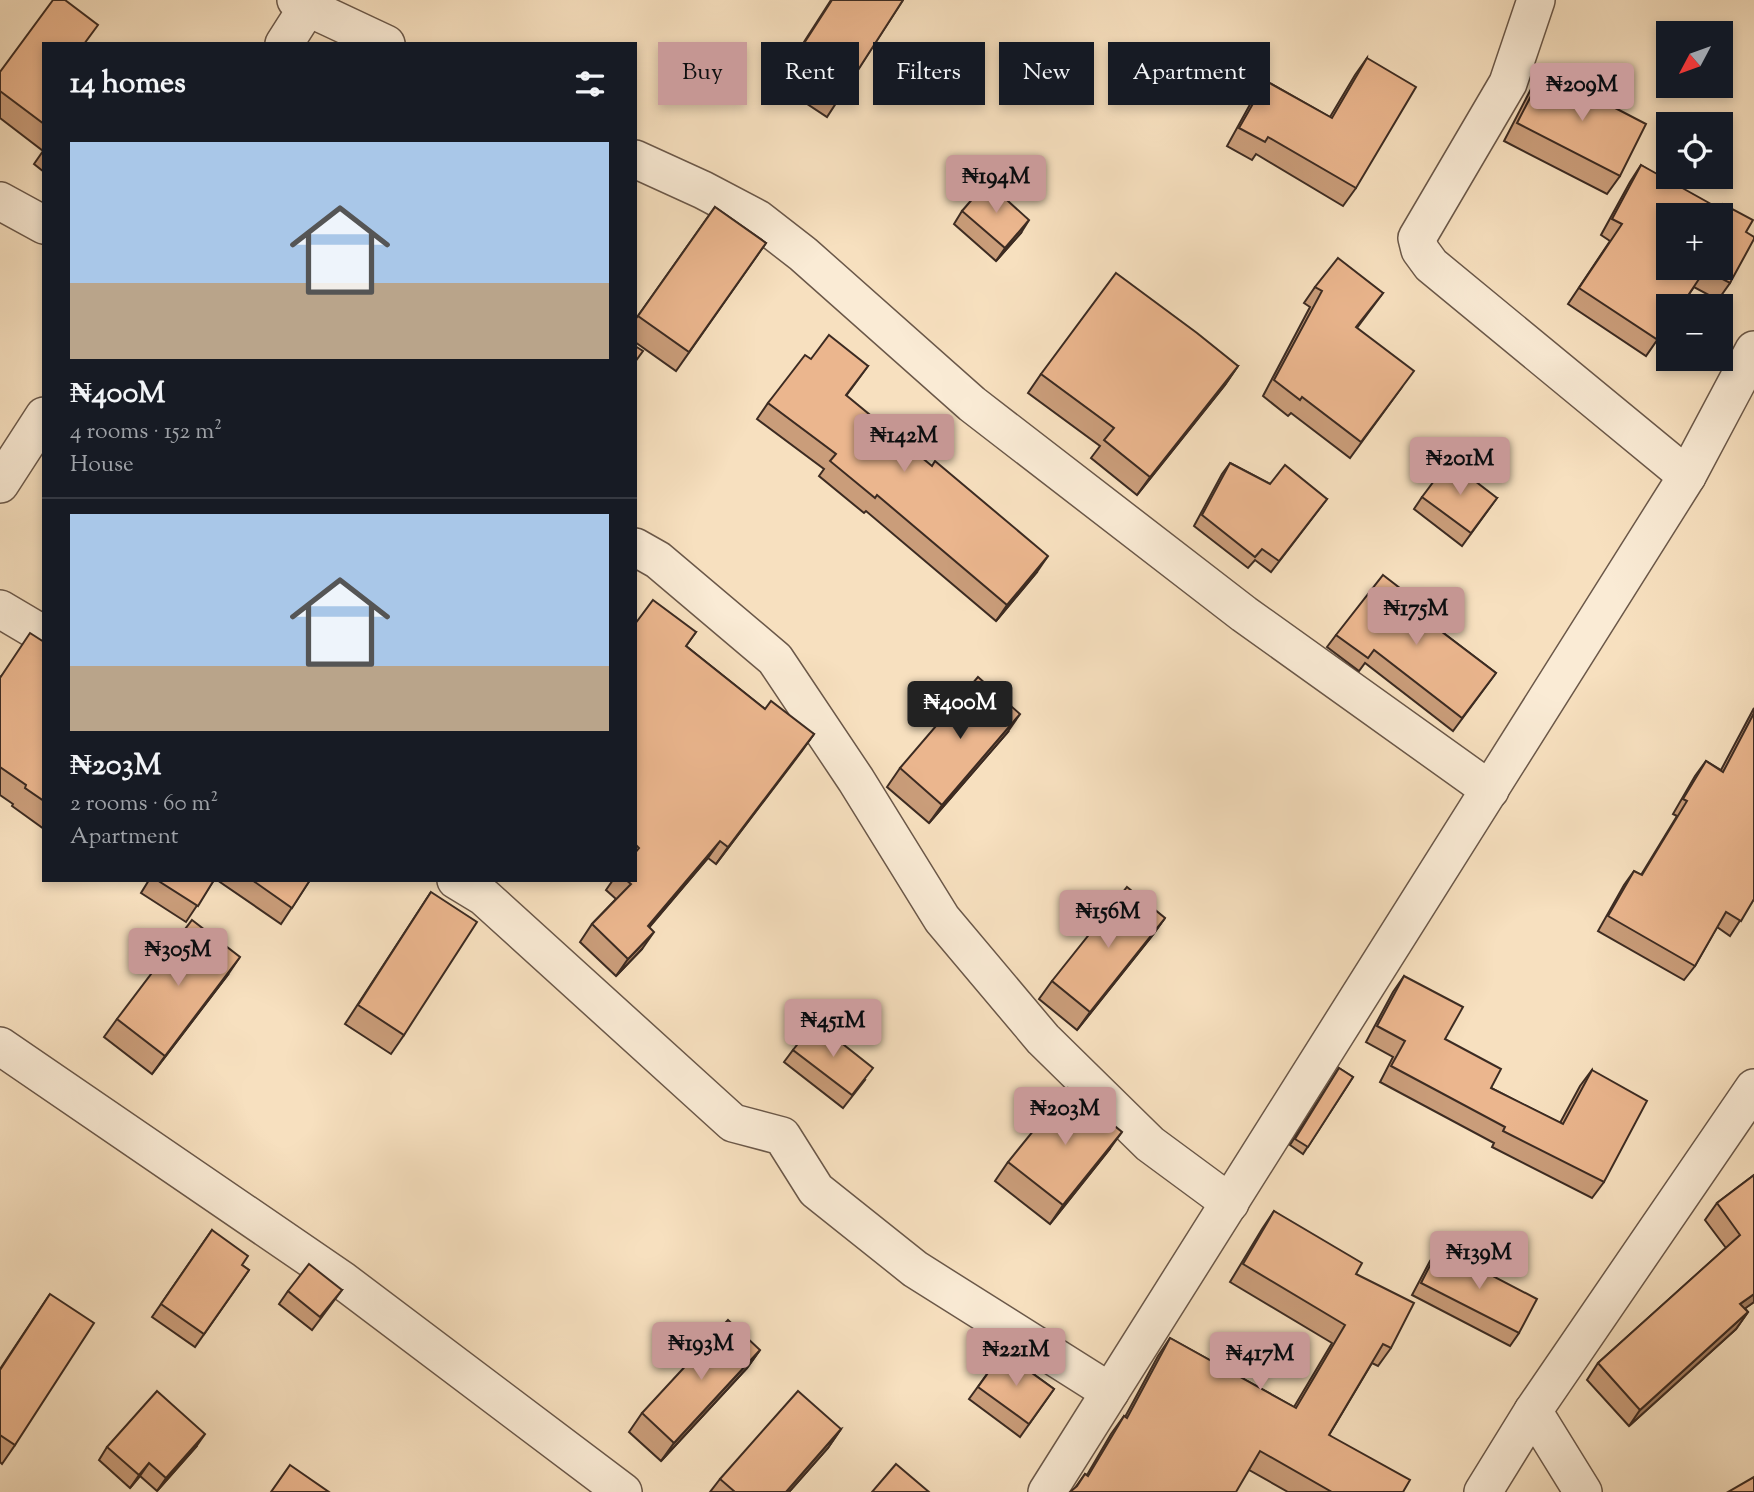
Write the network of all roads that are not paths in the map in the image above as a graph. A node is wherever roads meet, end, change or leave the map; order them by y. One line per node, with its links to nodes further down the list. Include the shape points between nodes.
1 (1536, 0): 10 (street, via 1508,83 1417,238 1420,250 1431,265)
2 (305, 2): 3 (street); 4 (street)
3 (285, 42)
4 (382, 42)
5 (637, 160): 15 (street, via 758,219 972,404 1244,614)
6 (0, 201): 7 (street)
7 (42, 224)
8 (1754, 349): 10 (street)
9 (42, 419): 11 (street)
10 (1687, 476): 15 (street)
11 (0, 484)
12 (637, 548): 19 (street, via 658,560 775,659 942,919 1043,1039 1150,1143)
13 (0, 609): 14 (street)
14 (42, 634)
15 (1490, 790): 19 (street)
16 (459, 882): 20 (street, via 484,897 733,1123 782,1136 816,1190 915,1269)
17 (0, 1046): 22 (street, via 342,1279)
18 (1754, 1088): 21 (street)
19 (1230, 1203): 20 (street)
20 (1110, 1392): 23 (street)
21 (1533, 1411): 24 (street); 25 (street)
22 (623, 1492)
23 (1047, 1492)
24 (1483, 1492)
25 (1583, 1492)

